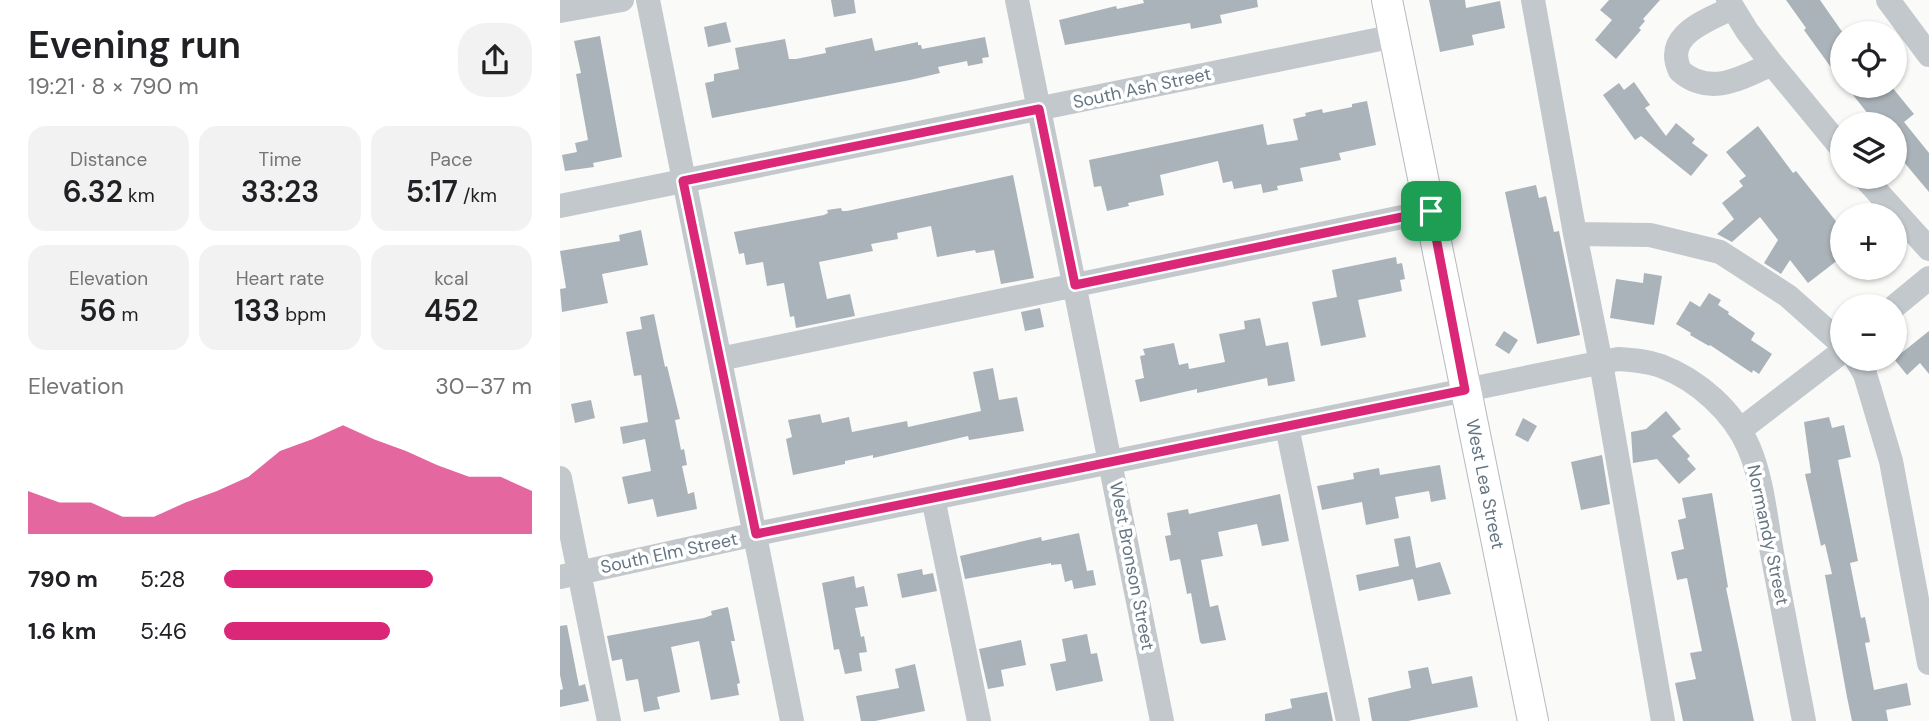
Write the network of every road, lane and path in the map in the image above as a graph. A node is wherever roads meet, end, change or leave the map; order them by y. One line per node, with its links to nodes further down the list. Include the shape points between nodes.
1 (622, 0): 8 (street)
2 (648, 0): 14 (street)
3 (1017, 0): 12 (street, West Bronson Street)
4 (1387, 0): 9 (main road, West Lea Street)
5 (1533, 0): 18 (street)
6 (1888, 0): 10 (street)
7 (1730, 4): 11 (street); 11 (street, via 1675,47 1679,71 1698,83 1727,84)
8 (560, 11)
9 (1395, 36): 12 (street, South Ash Street); 17 (main road, West Lea Street)
10 (1929, 55)
11 (1772, 64): 13 (street)
12 (1039, 109): 14 (street, South Ash Street); 21 (street, West Bronson Street)
13 (1830, 134)
14 (683, 181): 16 (street, South Ash Street); 24 (street)
15 (1875, 189): 19 (street)
16 (560, 206)
17 (1431, 211): 21 (street); 28 (main road, West Lea Street)
18 (1575, 234): 23 (street, via 1650,235 1720,252 1788,296); 26 (street)
19 (1929, 249)
20 (1929, 278): 22 (street)
21 (1075, 285): 24 (street); 31 (street, West Bronson Street)
22 (1907, 296)
23 (1830, 333)
24 (720, 359): 34 (street)
25 (1830, 361): 30 (street)
26 (1601, 363): 28 (street, South Elm Street); 30 (street, Normandy Street, via 1618,359 1643,362 1683,377 1723,408); 43 (street)
27 (1862, 371): 36 (street, via 1891,461)
28 (1465, 390): 29 (street, South Elm Street); 42 (main road, West Lea Street)
29 (1287, 427): 31 (street, South Elm Street); 41 (street)
30 (1740, 430): 44 (street, Normandy Street, via 1750,449 1760,491)
31 (1111, 463): 33 (street, South Elm Street); 40 (street, West Bronson Street)
32 (560, 478): 35 (street)
33 (933, 498): 34 (street, South Elm Street); 39 (street)
34 (756, 534): 35 (street, South Elm Street); 38 (street)
35 (569, 575): 37 (street)
36 (1929, 663)
37 (609, 721)
38 (792, 721)
39 (979, 721)
40 (1162, 721)
41 (1348, 721)
42 (1532, 721)
43 (1663, 721)
44 (1804, 721)

